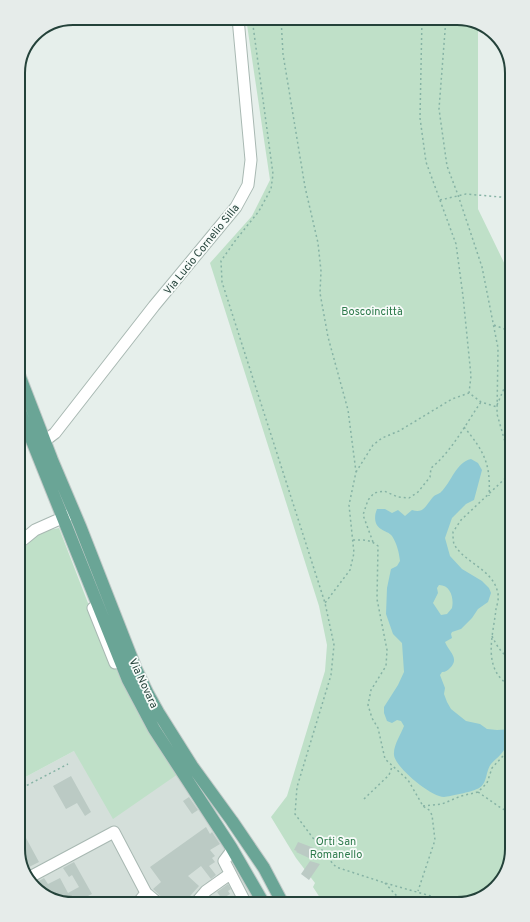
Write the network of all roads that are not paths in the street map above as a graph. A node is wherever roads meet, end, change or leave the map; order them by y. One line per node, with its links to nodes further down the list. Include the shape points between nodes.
1 (238, 25): 4 (street, Via Lucio Cornelio Silla, via 251,160 248,185 236,207 154,306 55,433)
2 (25, 390): 4 (main road, Via Novara)
3 (25, 424): 5 (main road, Via Novara)
4 (45, 440): 5 (street); 6 (main road, Via Novara)
5 (35, 449): 7 (main road, Via Novara)
6 (73, 509): 7 (street); 12 (main road, Via Novara, via 148,694 192,766 264,868); 21 (street, via 80,514 130,643 166,717 249,836)
7 (62, 519): 8 (street, via 34,530); 9 (main road, Via Novara, via 131,686 154,728)
8 (25, 538)
9 (233, 855): 11 (street, via 224,861); 19 (main road, Via Novara)
10 (33, 875): 13 (street, via 114,832)
11 (240, 880): 16 (street, via 206,891); 17 (street); 18 (street)
12 (274, 888): 20 (main road); 22 (main road, Via Novara)
13 (146, 893): 14 (street); 15 (street)
14 (143, 897)
15 (151, 897)
16 (201, 897)
17 (240, 897)
18 (255, 897)
19 (256, 897)
20 (264, 897)
21 (282, 897)
22 (282, 897)

